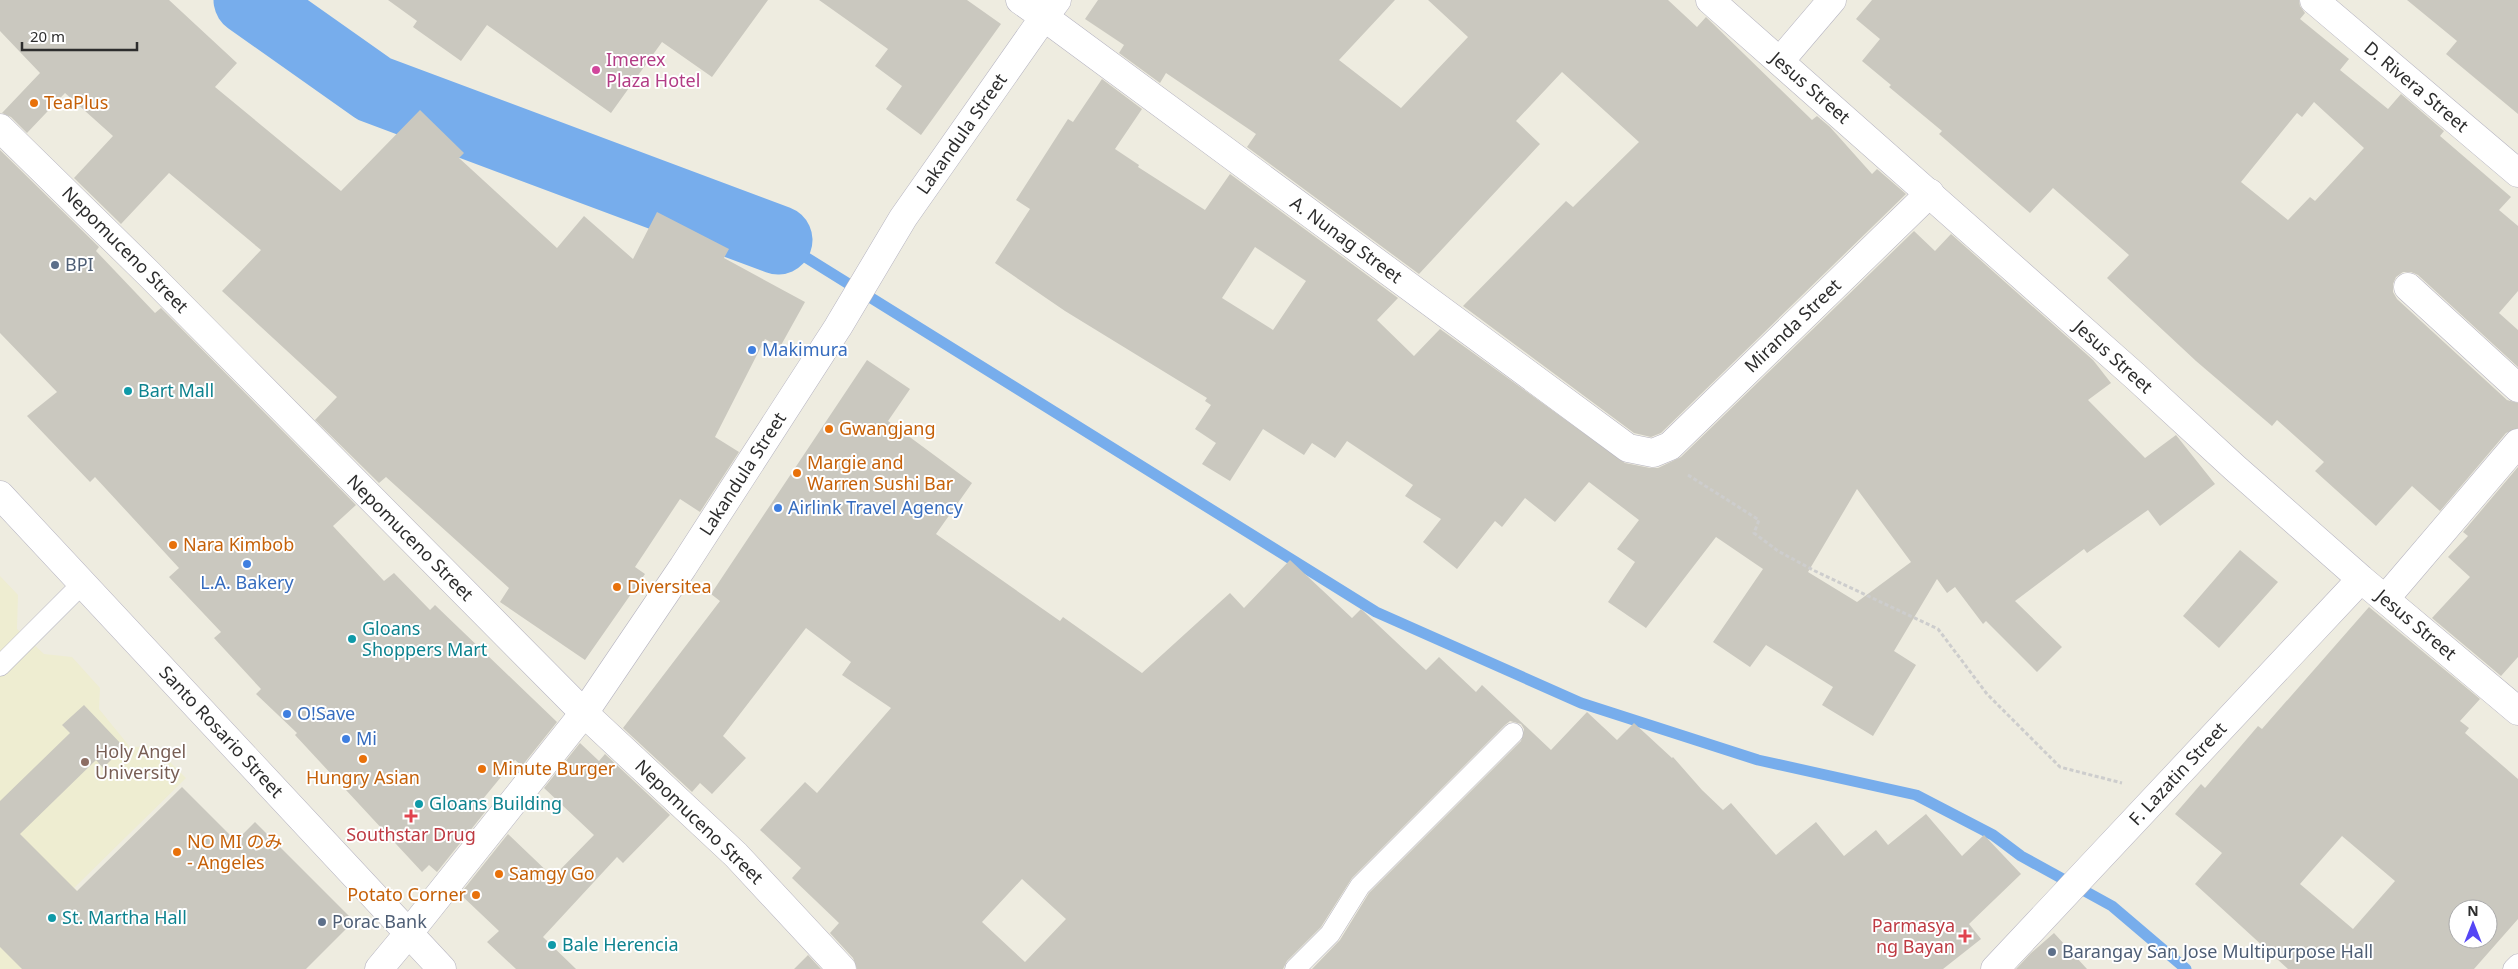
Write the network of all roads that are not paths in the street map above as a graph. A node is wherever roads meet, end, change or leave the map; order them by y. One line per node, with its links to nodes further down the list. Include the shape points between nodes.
1 (1020, 0): 5 (street)
2 (1710, 0): 6 (street, Jesus Street)
3 (1832, 0): 6 (street)
4 (2314, 0): 8 (street, D. Rivera Street)
5 (1051, 9): 13 (street, A. Nunag Street, via 1628,448); 20 (street, Lakandula Street, via 903,218 838,327)
6 (1780, 61): 9 (street, Jesus Street)
7 (0, 128): 20 (street, Nepomuceno Street)
8 (2518, 173)
9 (1930, 193): 13 (street, Miranda Street, via 1670,446); 15 (street, Jesus Street)
10 (2408, 287): 11 (street)
11 (2518, 388)
12 (2518, 443): 17 (street)
13 (1653, 453)
14 (0, 495): 16 (street, Santo Rosario Street)
15 (2361, 579): 17 (street, Jesus Street); 28 (street, F. Lazatin Street)
16 (82, 584): 18 (lane); 22 (street, Santo Rosario Street)
17 (2385, 599): 19 (street, Jesus Street)
18 (0, 666)
19 (2518, 711)
20 (584, 713): 22 (street, Lakandula Street); 26 (street, Nepomuceno Street, via 736,855)
21 (1513, 734): 27 (lane, via 1360,886 1330,934)
22 (408, 934): 24 (street, Lakandula Street); 25 (street, Santo Rosario Street)
23 (2518, 964): 29 (lane)
24 (378, 969)
25 (442, 969)
26 (842, 969)
27 (1295, 969)
28 (1995, 969)
29 (2513, 969)

